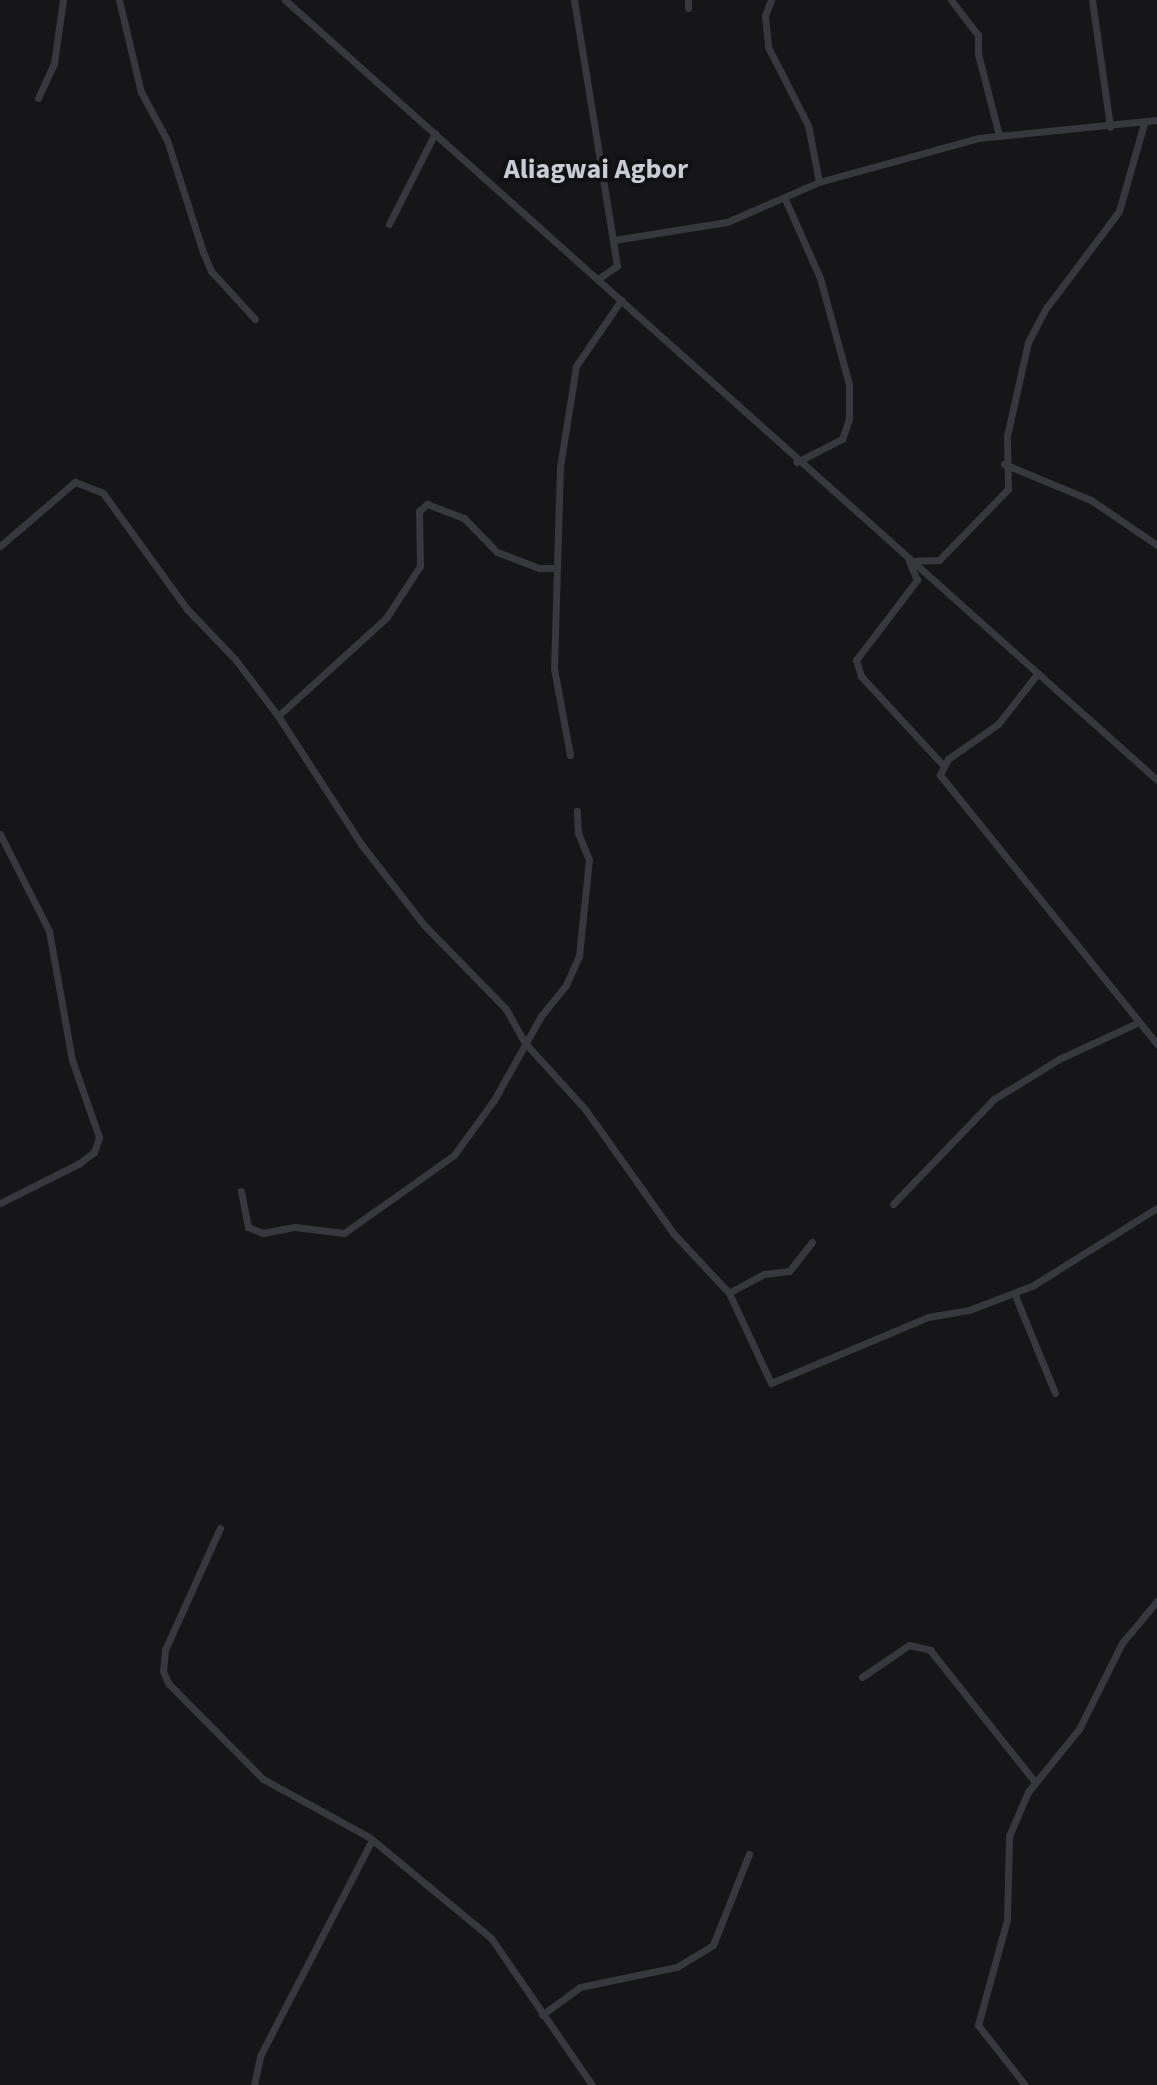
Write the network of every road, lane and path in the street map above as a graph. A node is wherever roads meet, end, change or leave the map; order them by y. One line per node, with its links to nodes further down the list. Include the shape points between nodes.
1 (63, 0): 8 (street, via 54,63)
2 (119, 0): 20 (street, via 141,92 167,140 211,271)
3 (285, 0): 12 (street)
4 (574, 0): 17 (street)
5 (771, 0): 14 (street, via 765,16 768,47 808,125)
6 (951, 0): 13 (street, via 978,35)
7 (1092, 0): 11 (street)
8 (38, 98)
9 (1157, 120): 10 (street)
10 (1144, 123): 11 (street); 22 (street, via 1119,211 1034,325)
11 (1110, 127): 13 (street)
12 (435, 133): 16 (street); 18 (street)
13 (999, 135): 14 (street)
14 (819, 182): 15 (street)
15 (785, 199): 17 (street, via 727,222); 21 (street, via 820,278 849,384 849,419 842,439)
16 (389, 224)
17 (614, 240): 18 (street, via 617,266)
18 (599, 278): 19 (street)
19 (621, 300): 21 (street); 26 (street, via 576,366 560,467)
20 (255, 319)
21 (797, 462): 25 (street)
22 (1004, 464): 23 (street, via 1091,500); 25 (street, via 1008,489 939,560)
23 (1157, 545)
24 (0, 546): 28 (street, via 75,482 93,486)
25 (909, 561): 27 (street); 30 (street, via 917,580 860,650 857,668)
26 (555, 568): 28 (street, via 539,568 497,552 464,518 427,504 419,511 420,566 386,618); 29 (street, via 554,669)
27 (1038, 673): 30 (street, via 998,724); 31 (street)
28 (278, 716): 38 (street, via 361,844 424,925 506,1009)
29 (570, 755)
30 (943, 765): 34 (street, via 943,782)
31 (1157, 780)
32 (577, 811): 38 (street, via 578,833 589,860 579,956 566,985)
33 (0, 834): 40 (street, via 49,931 72,1060 99,1137 94,1152 80,1163)
34 (1139, 1022): 36 (street); 41 (street, via 1059,1059 994,1099)
35 (1157, 1027): 36 (street)
36 (1144, 1029): 37 (street)
37 (1156, 1041)
38 (525, 1043): 39 (street, via 454,1155 358,1226 344,1233 295,1227 263,1233 248,1227); 44 (street, via 585,1109 673,1233)
39 (241, 1191)
40 (0, 1203)
41 (893, 1204)
42 (1157, 1208): 45 (street)
43 (812, 1242): 44 (street, via 789,1271 764,1274)
44 (729, 1293): 45 (street, via 771,1383 928,1317 969,1310)
45 (1014, 1293): 46 (street)
46 (1055, 1393)
47 (220, 1528): 51 (street, via 165,1650 168,1683 269,1784)
48 (1157, 1601): 50 (street, via 1122,1643 1079,1729)
49 (862, 1677): 50 (street, via 909,1645 930,1650)
50 (1035, 1782): 56 (street, via 1009,1836 1007,1920 978,2025)
51 (372, 1840): 53 (street, via 491,1938); 54 (street, via 260,2056)
52 (749, 1854): 53 (street, via 713,1945 695,1959 652,1975 591,1983 556,2001)
53 (542, 2015): 55 (street)
54 (254, 2085)
55 (592, 2085)
56 (1025, 2085)

